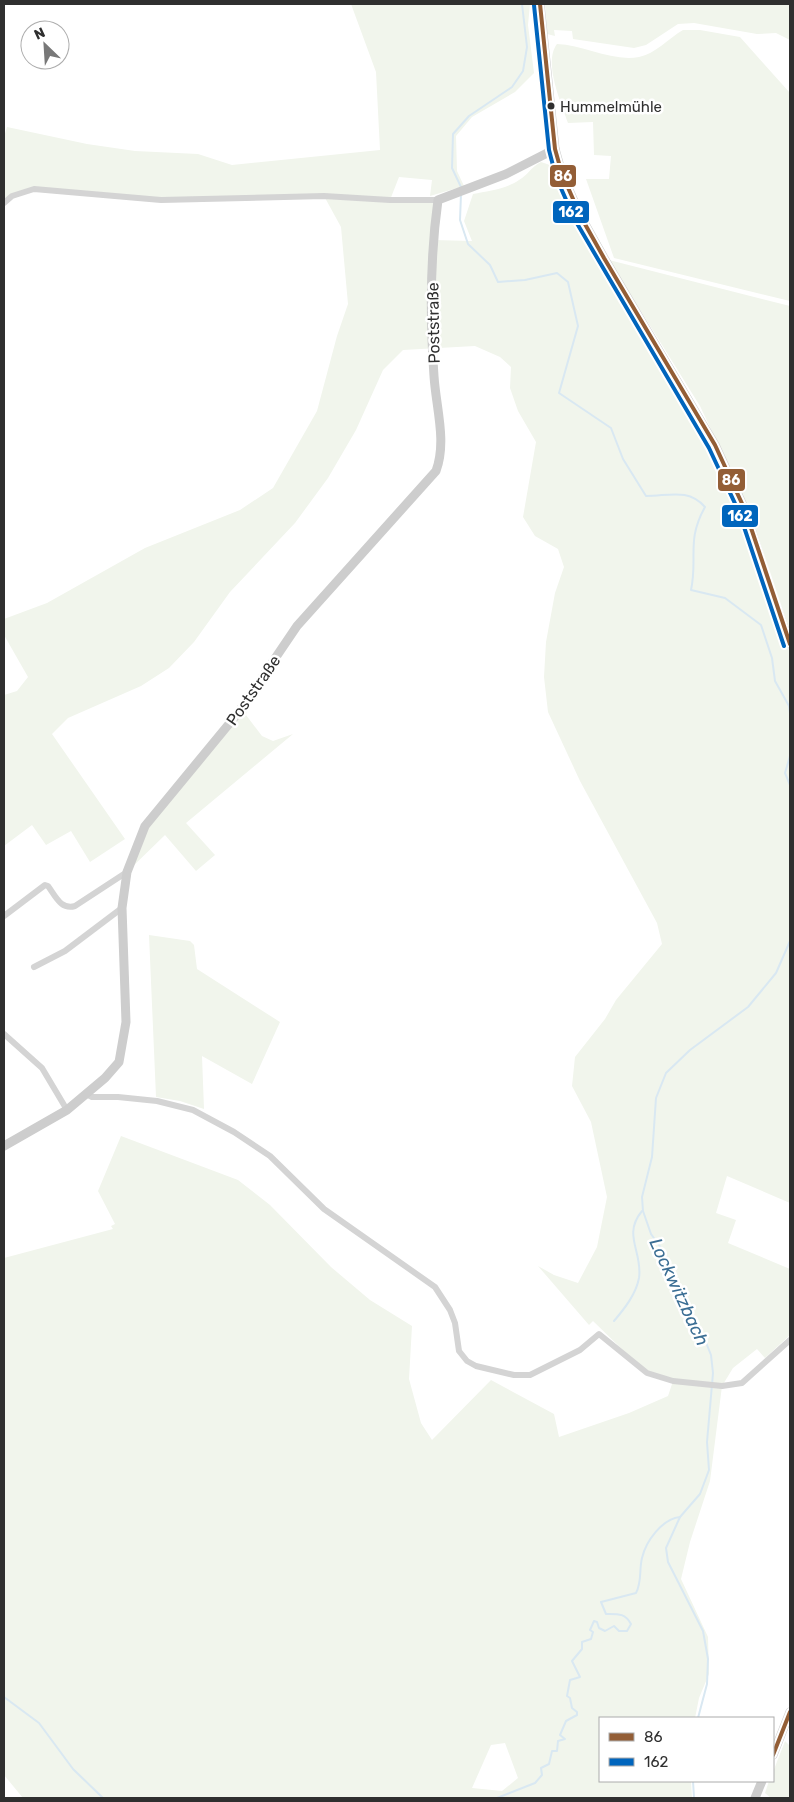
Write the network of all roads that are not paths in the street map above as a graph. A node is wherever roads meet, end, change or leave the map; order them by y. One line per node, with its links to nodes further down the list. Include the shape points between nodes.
1 (540, 4): 2 (street)
2 (555, 150): 3 (street, via 506,174); 5 (street, via 581,216 715,445 745,510)
3 (438, 200): 4 (street, via 324,196 161,200 34,189 12,196); 6 (street, Poststraße, via 432,248 434,376 441,458 436,471 297,626 238,713 145,826)
4 (4, 203)
5 (790, 644)
6 (127, 872): 7 (street, Poststraße); 8 (street, via 68,908 45,885)
7 (122, 908): 9 (street, via 65,951); 11 (street, Poststraße, via 126,1022 122,1053 114,1070)
8 (4, 916)
9 (34, 967)
10 (4, 1034): 12 (street, via 42,1068)
11 (86, 1094): 12 (street, Poststraße); 14 (street, via 157,1101 193,1110 270,1156 324,1209 435,1287 455,1323 459,1351 476,1366 514,1375 530,1375 580,1350 599,1334 647,1373 673,1381 722,1386 742,1383)
12 (67, 1110): 13 (street, Poststraße)
13 (4, 1146)
14 (790, 1340)
15 (790, 1712): 16 (street)
16 (774, 1752)
17 (762, 1782): 18 (street)
18 (754, 1798)

